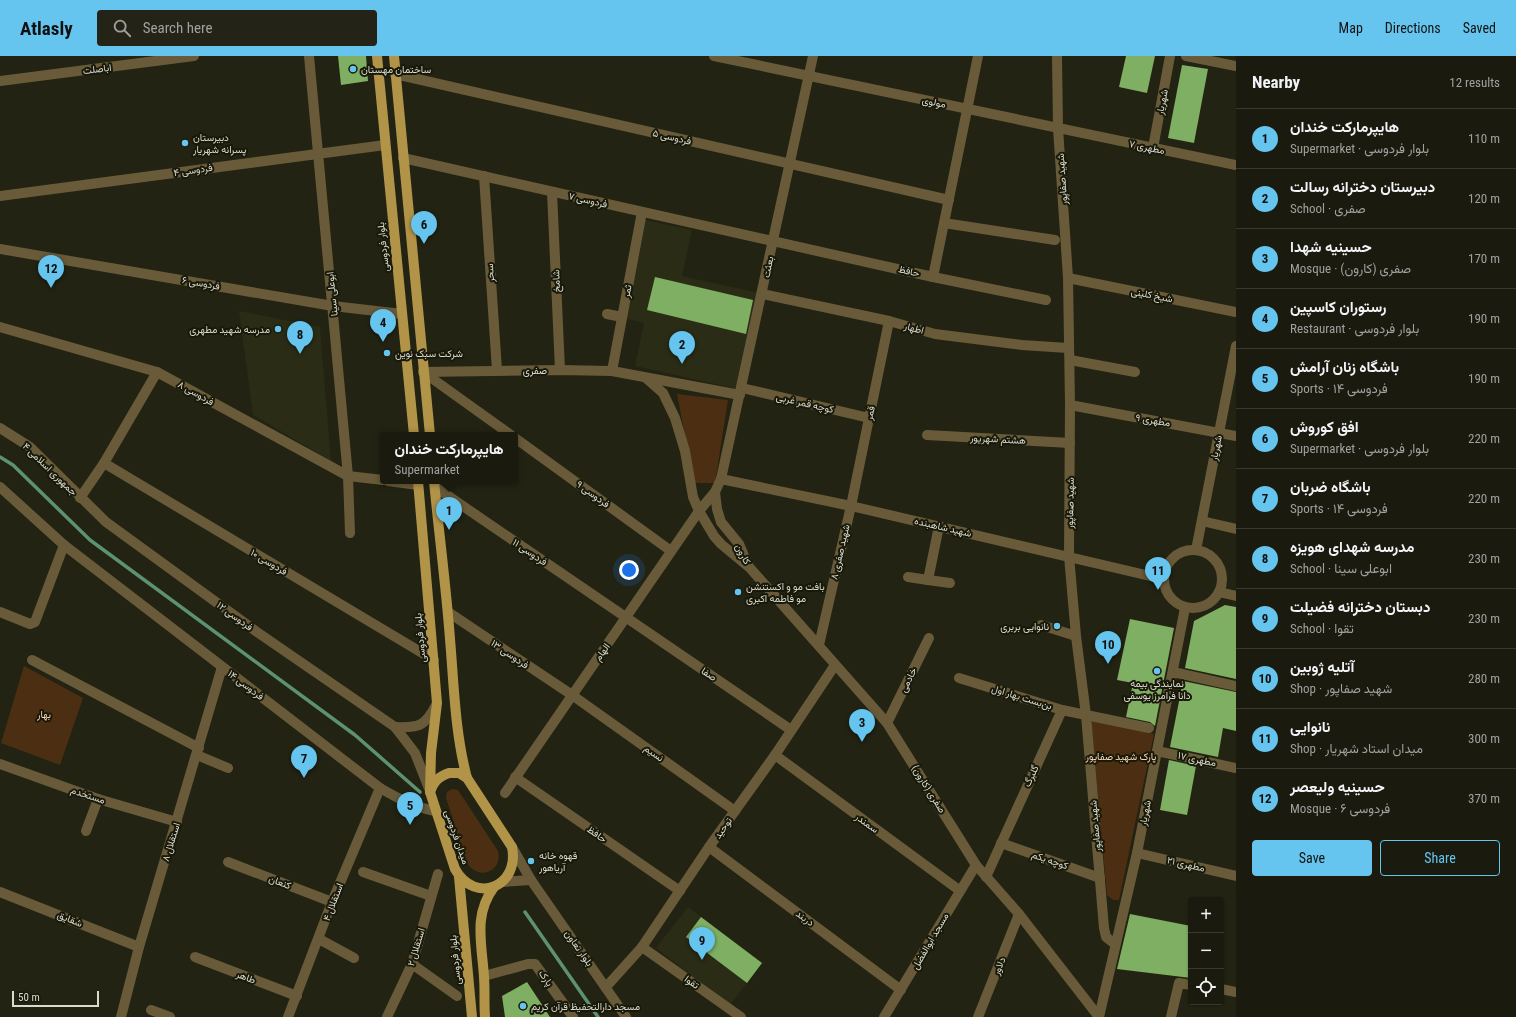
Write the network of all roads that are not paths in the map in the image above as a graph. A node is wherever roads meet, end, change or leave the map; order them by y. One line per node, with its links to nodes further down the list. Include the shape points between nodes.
1 (194, 56): 14 (street, اباصلت)
2 (309, 56): 19 (street, ابوعلی سینا)
3 (377, 56): 17 (main road, بلوار فردوسی)
4 (394, 56): 12 (main road)
5 (714, 56): 13 (street, مولوی)
6 (813, 56): 13 (street, بعثت)
7 (978, 56): 15 (street)
8 (1057, 56): 16 (street, شهید صفاپور)
9 (1170, 56): 18 (street, شهریار)
10 (1186, 56): 11 (street)
11 (1236, 66)
12 (395, 74): 20 (main road); 21 (street, فردوسی ۵)
13 (808, 76): 15 (street, مولوی); 21 (street, بعثت)
14 (0, 81)
15 (967, 109): 16 (street, مولوی); 26 (street)
16 (1058, 128): 18 (street, مطهری ۷); 33 (street, شهید صفاپور)
17 (385, 145): 19 (street, فردوسی ۴); 38 (main road, بلوار فردوسی)
18 (1153, 148): 22 (street, مطهری ۷)
19 (317, 153): 25 (street, فردوسی ۴); 36 (street, ابوعلی سینا)
20 (403, 158): 23 (street, فردوسی ۷); 50 (main road)
21 (790, 164): 26 (street, فردوسی ۵); 30 (street, بعثت)
22 (1236, 165)
23 (484, 176): 24 (street, فردوسی ۷); 46 (street, سحر)
24 (552, 192): 27 (street, فردوسی ۷); 47 (street, شامخ)
25 (0, 196)
26 (949, 200): 28 (street)
27 (642, 212): 30 (street, فردوسی ۷); 40 (street, ثمر)
28 (944, 223): 29 (street); 32 (street)
29 (1055, 240)
30 (773, 241): 32 (street, حافظ); 34 (street, بعثت)
31 (0, 249): 36 (street, فردوسی ۶)
32 (933, 277): 35 (street, حافظ)
33 (1068, 278): 37 (street, شیخ کلینی); 44 (street, شهید صفاپور)
34 (762, 294): 41 (street, اطهار); 54 (street, بعثت)
35 (1046, 300)
36 (333, 306): 38 (street, فردوسی ۶); 68 (street, ابوعلی سینا)
37 (1236, 312)
38 (402, 314): 59 (main road, بلوار فردوسی)
39 (607, 314): 40 (street)
40 (622, 317): 48 (street, ثمر)
41 (889, 321): 44 (street, اطهار, via 935,334); 57 (street, قمر)
42 (0, 327): 49 (street, فردوسی ۸)
43 (1236, 346): 62 (street, شهریار)
44 (1068, 348): 45 (street, شهید صفاپور)
45 (1070, 360): 51 (street); 56 (street, شهید صفاپور)
46 (497, 370): 47 (street, صفری); 50 (street, صفری)
47 (560, 370): 48 (street, صفری)
48 (612, 371): 52 (street, صفری)
49 (157, 372): 67 (street); 68 (street, فردوسی ۸)
50 (424, 372): 60 (main road); 61 (street)
51 (1135, 372)
52 (646, 378): 53 (street, صفری); 55 (street, کارون, via 663,393)
53 (679, 384): 54 (street, کوچه قمر غربی); 55 (street)
54 (741, 392): 57 (street, کوچه قمر غربی); 69 (street, بعثت)
55 (666, 400): 77 (street, کارون, via 675,418 685,451 693,496)
56 (1070, 405): 62 (street, مطهری ۹); 66 (street, شهید صفاپور)
57 (869, 418): 76 (street, قمر)
58 (0, 428): 75 (street, جمهوری اسلامی ۴, via 30,447)
59 (414, 432)
60 (430, 432)
61 (507, 432)
62 (1219, 432): 64 (street, مطهری ۹); 78 (street, شهریار)
63 (926, 435): 66 (street, هشتم شهریور)
64 (1236, 436)
65 (518, 440): 84 (street, فردوسی ۹)
66 (1070, 443): 85 (street, شهید صفاپور)
67 (104, 463): 75 (street); 102 (street, فردوسی ۱۰)
68 (348, 476): 70 (street, فردوسی ۸); 81 (street, ابوعلی سینا)
69 (722, 479): 74 (street, بعثت); 76 (street, شهید شاهبنده)
70 (380, 480)
71 (418, 484): 102 (main road, بلوار فردوسی)
72 (434, 484): 95 (main road); 96 (street, فردوسی ۱۱)
73 (0, 487): 82 (street, فردوسی ۱۴)
74 (715, 492): 77 (street, الهام); 86 (street, کارون, via 717,510 722,522 739,544)
75 (80, 498): 113 (street, فردوسی ۱۲, via 106,522 257,632)
76 (851, 506): 79 (street, شهید شاهبنده); 100 (street, شهید صفری ۸)
77 (699, 511): 84 (street, الهام); 86 (street, کارون, via 721,544)
78 (1202, 521): 80 (street); 83 (street, شهریار)
79 (939, 526): 85 (street, شهید شاهبنده); 89 (street)
80 (1236, 529)
81 (350, 533)
82 (64, 546): 94 (street, via 35,622 30,624); 104 (street, فردوسی ۱۴)
83 (1196, 550): 88 (street, via 1185,551 1171,559); 91 (street, via 1210,556 1219,568 1222,577)
84 (672, 551): 96 (street, الهام)
85 (1069, 556): 88 (street, شهید شاهبنده); 98 (street, شهید صفاپور)
86 (750, 568): 100 (street, صفری (کارون))
87 (908, 577): 89 (street)
88 (1163, 579): 93 (street, via 1168,595)
89 (928, 580): 90 (street)
90 (950, 583)
91 (1219, 592): 92 (street); 93 (street, via 1205,606)
92 (1236, 596)
93 (1186, 608): 105 (street, شهریار)
94 (0, 612)
95 (448, 612): 108 (street, فردوسی ۱۳); 123 (main road, via 458,734)
96 (626, 617): 108 (street, الهام); 115 (street, صفا)
97 (1041, 625): 98 (street)
98 (1076, 636): 111 (street, شهید صفاپور)
99 (929, 638): 112 (street, خادمی)
100 (819, 645): 103 (street, صفری (کارون))
101 (32, 660): 117 (street)
102 (434, 660): 109 (main road, بلوار فردوسی)
103 (836, 665): 112 (street, صفری (کارون)); 115 (street, توحید)
104 (222, 667): 117 (street, استقلال ۸); 124 (street, فردوسی ۱۴)
105 (1173, 672): 107 (street); 116 (street, شهریار)
106 (960, 678): 110 (street, بن‌بست بهار اول)
107 (1236, 686)
108 (572, 695): 122 (street, الهام); 129 (street, نسیم)
109 (437, 703): 113 (street, via 423,724); 125 (main road, بلوار فردوسی, via 431,753)
110 (1062, 710): 111 (street, بن‌بست بهار اول); 132 (street, گلبرگ)
111 (1086, 715): 114 (street, بن‌بست بهار اول); 143 (street, شهید صفاپور)
112 (887, 723): 137 (street, صفری (کارون))
113 (395, 727): 125 (street, فردوسی ۱۲, via 415,753)
114 (1149, 728)
115 (791, 730): 118 (street, توحید)
116 (1157, 751): 121 (street, مطهری ۱۷); 135 (street, شهریار)
117 (198, 752): 120 (street); 130 (street, استقلال ۸)
118 (775, 755): 129 (street, توحید); 146 (street, سمندر)
119 (0, 764): 127 (street, مستخدم)
120 (228, 768)
121 (1236, 768)
122 (515, 777): 126 (street, الهام); 148 (street, حافظ)
123 (467, 778): 125 (main road, via 459,773 445,774 434,783); 133 (main road)
124 (380, 788): 128 (street, فردوسی ۱۴, via 418,808); 150 (street, استقلال ۴)
125 (430, 792): 128 (main road, میدان فردوسی)
126 (504, 793)
127 (98, 799): 130 (street, مستخدم); 131 (street)
128 (435, 811): 141 (main road, میدان فردوسی)
129 (735, 811): 134 (street, توحید)
130 (177, 822): 154 (street, استقلال ۸)
131 (86, 831)
132 (1001, 843): 142 (street, گلبرگ); 143 (street, کوچه یکم)
133 (512, 847): 144 (street, بلوار تعاون); 145 (main road, via 513,866 509,875)
134 (709, 847): 148 (street, توحید); 164 (street, دربند)
135 (1137, 853): 140 (street, مطهری ۲۱); 153 (street, شهریار)
136 (228, 862): 150 (street, کنعان)
137 (976, 865): 142 (street, صفری (کارون)); 146 (street, مسجد ابوالفضل)
138 (363, 872): 149 (street)
139 (438, 874): 149 (street, استقلال ۲)
140 (1236, 876)
141 (459, 877): 145 (main road, میدان فردوسی, via 466,884 485,889); 172 (main road, بلوار فردوسی)
142 (986, 877): 151 (street, صفری (کارون))
143 (1100, 878): 153 (street, شهید صفاپور, via 1106,937)
144 (531, 880): 145 (street); 161 (street, بلوار تعاون)
145 (498, 884): 159 (main road, via 486,898 482,910 480,934)
146 (959, 890): 164 (street, مسجد ابوالفضل)
147 (0, 892): 154 (street, شقایق)
148 (680, 892): 155 (street, توحید)
149 (431, 896): 158 (street, استقلال ۲)
150 (332, 902): 152 (street, استقلال ۴)
151 (1019, 914): 178 (street, دلاور); 179 (street, صفری (کارون))
152 (319, 939): 157 (street); 165 (street, استقلال ۴)
153 (1115, 944): 179 (street, شهریار)
154 (139, 947): 168 (street, استقلال ۸)
155 (642, 947): 161 (street, توحید); 176 (street, تقوا)
156 (195, 957): 165 (street, طاهر)
157 (354, 958)
158 (412, 964): 166 (street); 171 (street, استقلال ۲)
159 (484, 976): 173 (main road); 174 (street, پارک, via 535,964)
160 (1188, 984): 180 (street, via 1179,983)
161 (606, 987): 175 (street, بلوار تعاون)
162 (1235, 988): 163 (street)
163 (1224, 989)
164 (901, 990): 177 (street, مسجد ابوالفضل)
165 (297, 996): 170 (street, استقلال ۴)
166 (457, 996)
167 (151, 1010): 169 (street)
168 (121, 1017)
169 (170, 1017)
170 (288, 1017)
171 (387, 1017)
172 (472, 1017)
173 (485, 1017)
174 (573, 1017)
175 (626, 1017)
176 (741, 1017)
177 (884, 1017)
178 (978, 1017)
179 (1099, 1017)
180 (1171, 1017)

